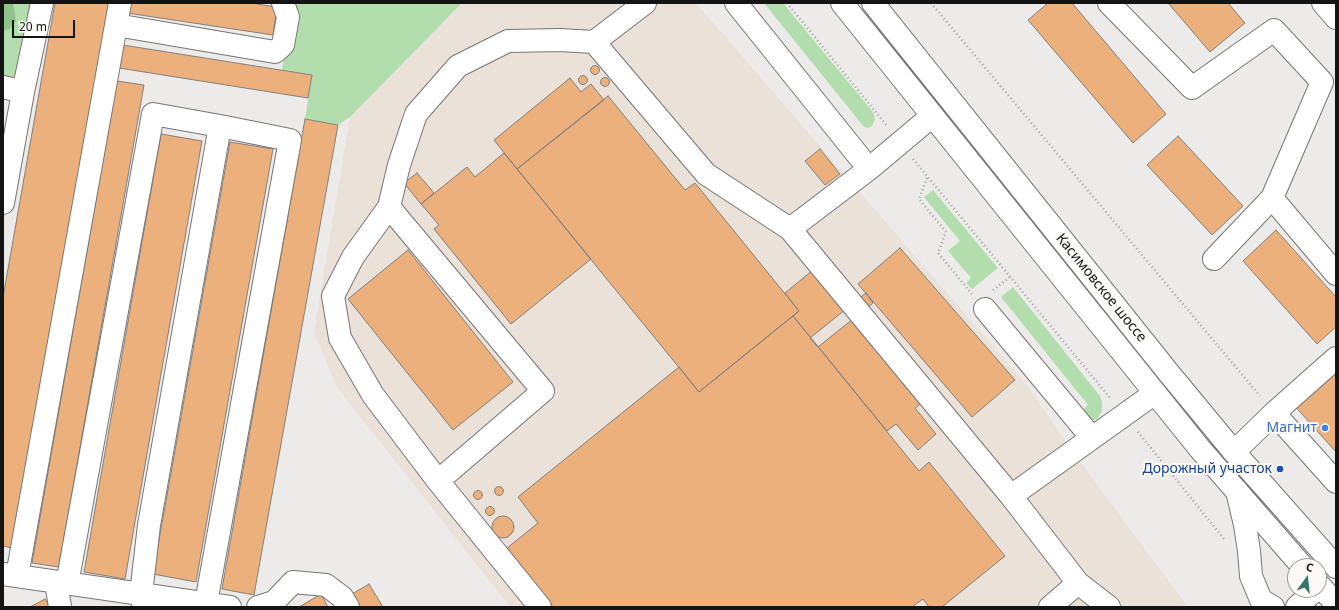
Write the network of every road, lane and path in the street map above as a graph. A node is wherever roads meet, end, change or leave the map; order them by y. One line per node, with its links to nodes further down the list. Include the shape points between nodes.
1 (42, 3): 16 (main road)
2 (120, 3): 13 (main road)
3 (283, 3): 13 (main road, via 288,17 287,24 283,45 275,52)
4 (645, 3): 15 (main road)
5 (736, 3): 20 (main road)
6 (787, 3): 19 (path)
7 (842, 3): 14 (main road, Касимовское шоссе)
8 (931, 3): 31 (path)
9 (1109, 3): 22 (main road, via 1192,88 1274,30 1322,82)
10 (1323, 3): 12 (main road)
11 (879, 5): 14 (main road); 34 (main road, Касимовское шоссе)
12 (1336, 18)
13 (116, 25): 43 (main road)
14 (861, 26): 17 (main road, Касимовское шоссе)
15 (594, 42): 24 (main road, via 508,41 458,66 416,114 399,165); 25 (main road, via 706,174)
16 (13, 89): 23 (main road)
17 (932, 116): 19 (main road); 30 (main road, Касимовское шоссе)
18 (220, 126): 45 (main road, via 153,114); 49 (main road, via 149,526); 52 (main road, via 290,140)
19 (900, 143): 20 (main road); 21 (path)
20 (869, 169): 25 (main road)
21 (927, 177): 28 (path, via 919,199 946,232 938,253); 32 (path)
22 (1272, 198): 26 (main road); 27 (main road)
23 (3, 204)
24 (389, 207): 35 (main road, via 353,257 332,296 340,338 373,395); 35 (main road, via 543,391)
25 (790, 229): 38 (main road)
26 (1214, 260)
27 (1336, 274)
28 (985, 309): 33 (main road)
29 (1336, 358): 31 (main road)
30 (1155, 393): 32 (main road); 37 (main road, Касимовское шоссе)
31 (1274, 413): 34 (main road); 36 (main road)
32 (1124, 415): 33 (main road); 39 (path)
33 (1092, 438): 38 (main road)
34 (1234, 452): 41 (main road, Касимовское шоссе)
35 (438, 481): 55 (main road)
36 (1336, 482)
37 (1237, 491): 40 (main road, Касимовское шоссе); 58 (main road, via 1247,538 1251,576 1261,600)
38 (1011, 496): 46 (main road)
39 (1225, 540)
40 (1295, 558)
41 (1336, 567)
42 (1336, 570): 44 (main road)
43 (10, 575): 45 (main road)
44 (1327, 578)
45 (62, 583): 49 (main road); 53 (main road)
46 (1078, 583): 56 (main road); 57 (main road)
47 (1327, 594): 50 (main road)
48 (1307, 598): 59 (main road)
49 (142, 600): 52 (main road)
50 (1336, 604)
51 (270, 605): 54 (main road, via 293,582 326,585 342,597)
52 (217, 606)
53 (60, 607)
54 (348, 607)
55 (540, 607)
56 (1050, 607)
57 (1109, 607)
58 (1273, 607)
59 (1297, 607)

